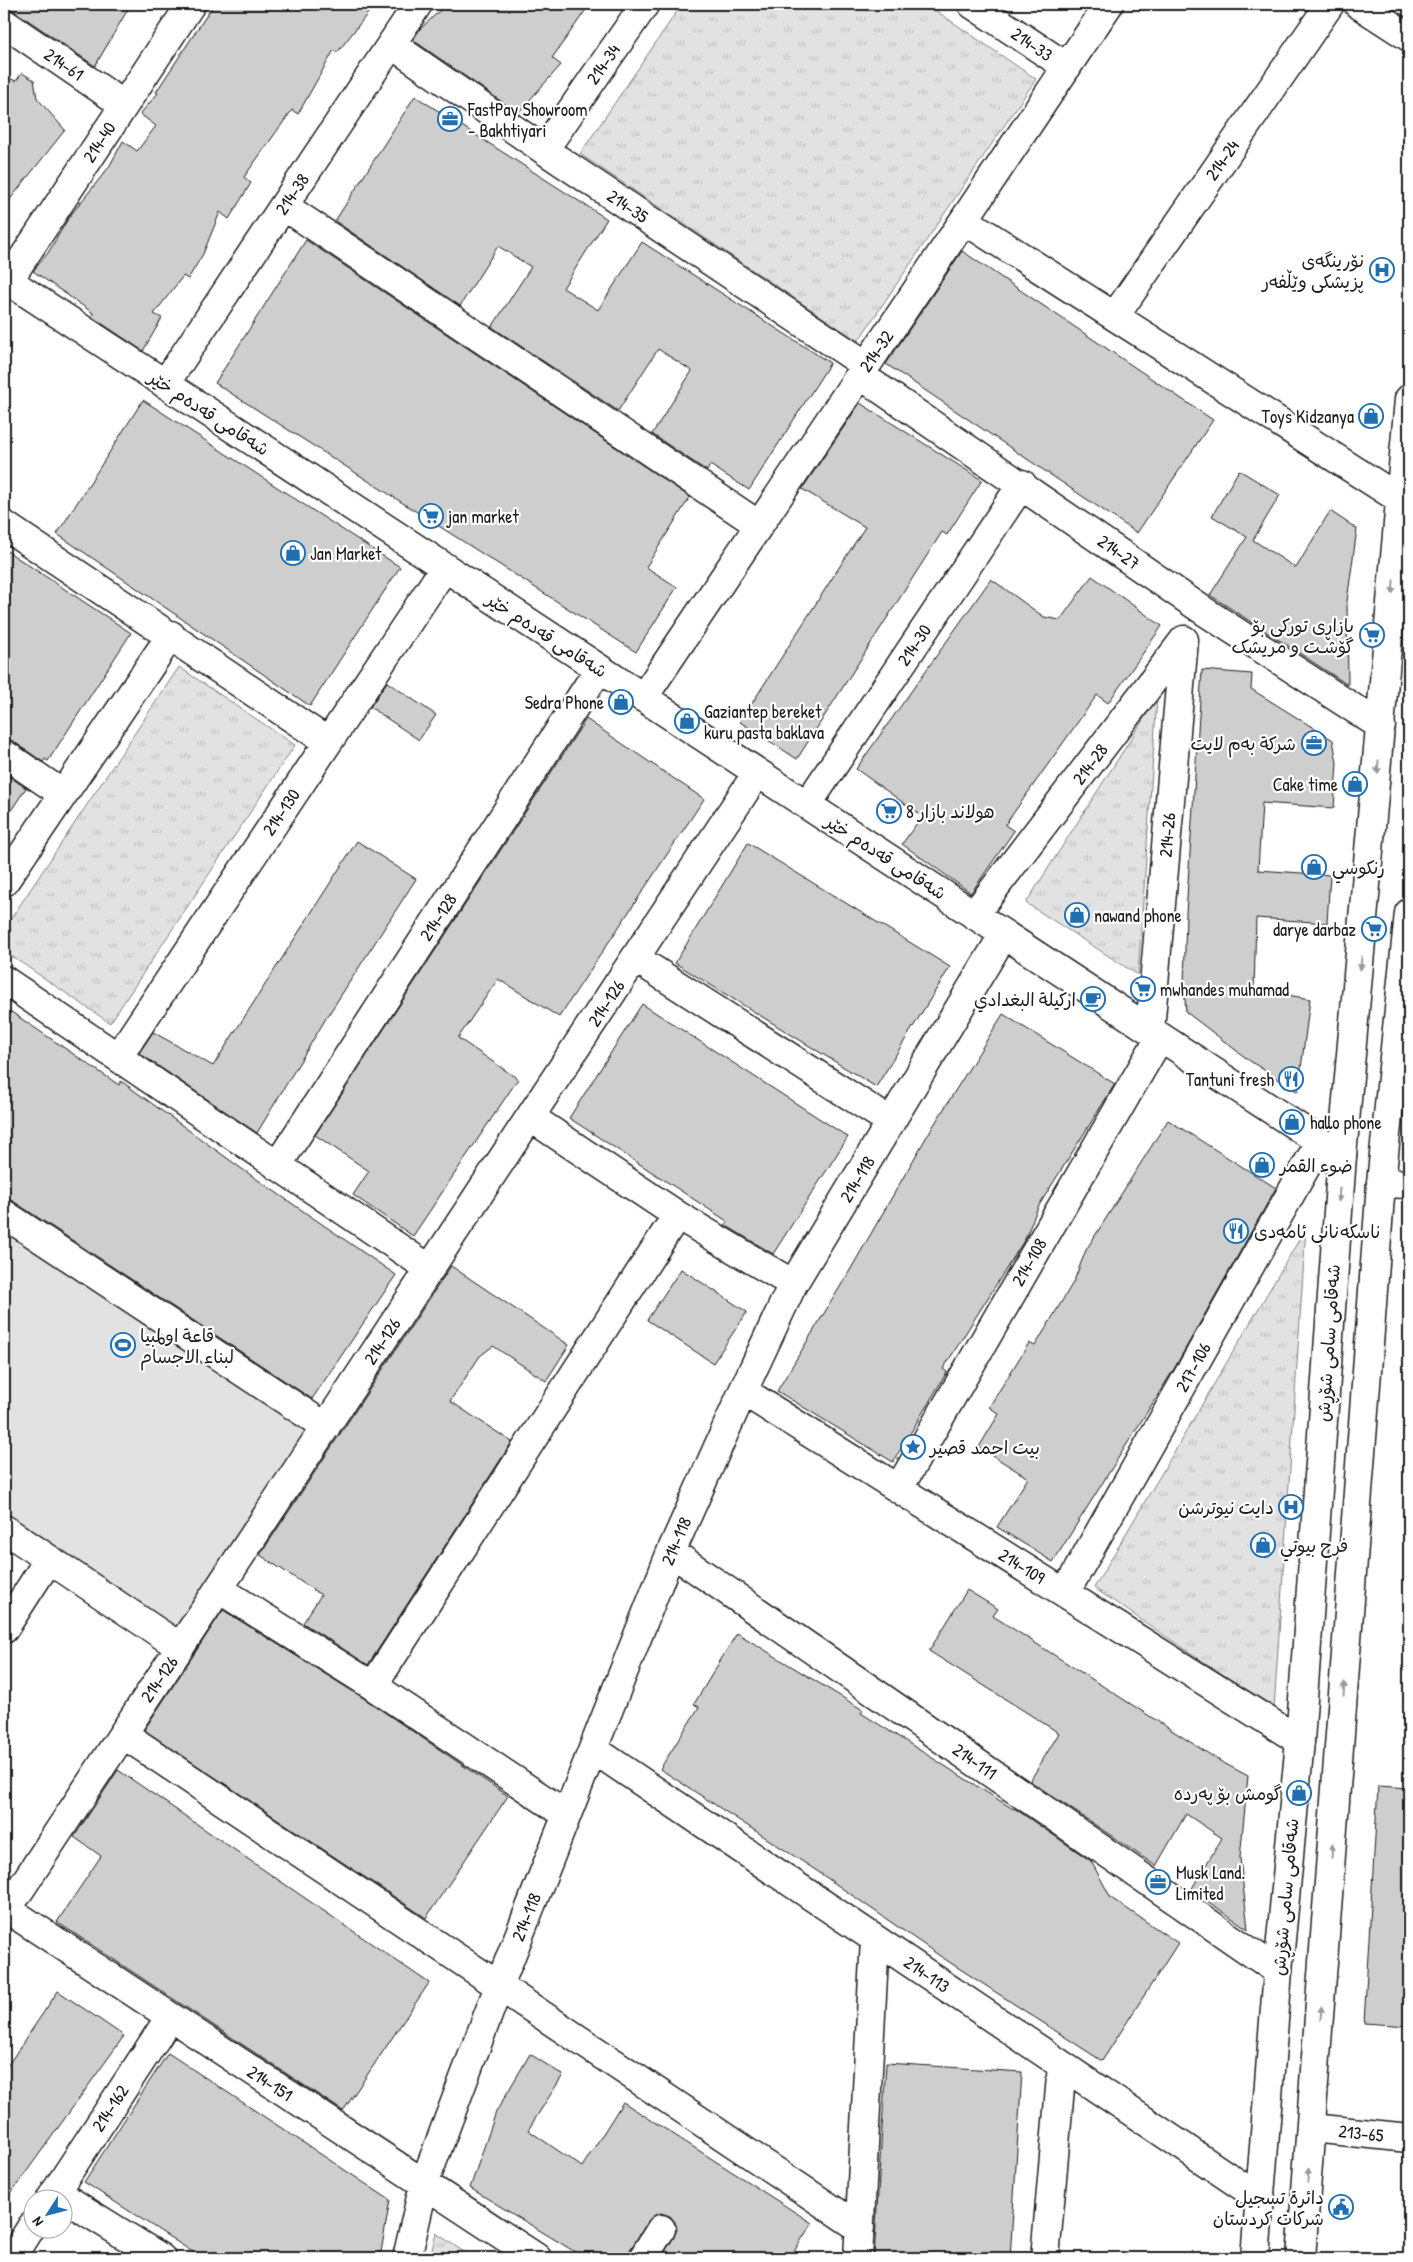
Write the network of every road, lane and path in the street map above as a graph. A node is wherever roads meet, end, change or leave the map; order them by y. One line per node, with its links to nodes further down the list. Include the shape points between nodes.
1 (191, 4): 12 (street, 214-40)
2 (418, 4): 10 (street, 214-38)
3 (645, 4): 13 (street, 214-34)
4 (972, 4): 11 (street, 214-33)
5 (1109, 4): 11 (street, 214-32)
6 (1330, 4): 17 (street, 214-24)
7 (1358, 4): 9 (street)
8 (4, 23): 12 (street, 214-61)
9 (1409, 37)
10 (391, 44): 13 (street, 214-35); 14 (street, 214-38)
11 (1066, 67): 15 (street, 214-32)
12 (124, 105): 16 (street, 214-40)
13 (544, 150): 18 (street, 214-35)
14 (284, 206): 19 (street, 214-38); 24 (street)
15 (964, 220): 17 (street); 18 (street, 214-32)
16 (6, 280): 19 (street, شەقامی قەدەم خێر)
17 (1115, 316): 22 (street)
18 (863, 370): 21 (street, 214-27); 24 (street, 214-32)
19 (165, 384): 25 (street, شەقامی قەدەم خێر)
20 (1409, 399): 22 (street, شەقامی سامی شۆڕش)
21 (1022, 484): 26 (street, 214-27); 36 (street, 214-30)
22 (1401, 500): 31 (street, شەقامی سامی شۆڕش, one-way to 31)
23 (4, 525): 27 (street)
24 (759, 525): 30 (street, 214-32)
25 (445, 567): 29 (street, شەقامی قەدەم خێر); 32 (street, 214-130)
26 (1204, 611): 28 (street, 214-28); 31 (street, 214-27)
27 (171, 635): 32 (street); 35 (street)
28 (1184, 640): 39 (street, 214-28); 43 (street, 214-26)
29 (599, 669): 30 (street, شەقامی قەدەم خێر); 48 (street, 214-128)
30 (643, 698): 34 (street, شەقامی قەدەم خێر)
31 (1381, 726): 47 (street, شەقامی سامی شۆڕش, one-way to 47)
32 (328, 742): 44 (street, 214-130)
33 (4, 754): 35 (street)
34 (757, 773): 36 (street, شەقامی قەدەم خێر); 41 (street, 214-126)
35 (63, 794): 37 (street)
36 (807, 805): 39 (street, شەقامی قەدەم خێر)
37 (4, 882)
38 (1409, 913): 49 (street)
39 (974, 915): 40 (street, شەقامی قەدەم خێر)
40 (1004, 934): 43 (street, شەقامی قەدەم خێر); 46 (street, 214-118)
41 (635, 958): 45 (street, 214-126); 46 (street)
42 (4, 980): 44 (street)
43 (1155, 1033): 47 (street, شەقامی قەدەم خێر); 57 (street, 214-108)
44 (118, 1057): 48 (street)
45 (530, 1117): 52 (street); 53 (street, 214-126)
46 (891, 1122): 54 (street, 214-118)
47 (1331, 1149): 62 (street, 217-106); 67 (street, شەقامی سامی شۆڕش, one-way to 67)
48 (277, 1166): 53 (street)
49 (1381, 1183): 50 (street); 76 (street, one-way to 49)
50 (1409, 1184)
51 (4, 1215): 56 (street)
52 (677, 1215): 54 (street); 65 (street)
53 (430, 1269): 56 (street, 214-126)
54 (793, 1284): 55 (street, 214-118)
55 (743, 1390): 57 (street, 214-109); 59 (street, 214-118)
56 (326, 1426): 61 (street, 214-126)
57 (899, 1488): 62 (street, 214-109)
58 (4, 1529): 60 (street)
59 (671, 1552): 68 (street, 214-118); 72 (street, 214-111)
60 (49, 1559): 63 (street); 64 (street)
61 (219, 1589): 64 (street, 214-126); 65 (street)
62 (1065, 1593): 67 (street, 214-109)
63 (4, 1629)
64 (180, 1647): 66 (street, 214-126)
65 (373, 1686): 69 (street)
66 (123, 1734): 70 (street, 214-126); 73 (street)
67 (1300, 1741): 72 (street, شەقامی سامی شۆڕش)
68 (593, 1749): 69 (street, 214-118); 71 (street, 214-113)
69 (566, 1815): 73 (street, 214-118)
70 (5, 1910): 74 (street, 214-151)
71 (875, 1939): 75 (street, 214-113); 82 (street)
72 (1278, 1971): 80 (street, شەقامی سامی شۆڕش)
73 (499, 1986): 78 (street, 214-118); 82 (street)
74 (170, 2017): 78 (street, 214-151); 79 (street, 214-162)
75 (1062, 2065): 80 (street, 214-113); 91 (street)
76 (1312, 2128): 77 (street, 213-65); 93 (street, one-way to 76)
77 (1409, 2138)
78 (424, 2184): 87 (street, 214-118); 88 (street, 214-151)
79 (57, 2190)
80 (1261, 2199): 92 (street, شەقامی سامی شۆڕش)
81 (72, 2207): 86 (street)
82 (860, 2228): 90 (street)
83 (661, 2230): 89 (street)
84 (23, 2240): 85 (street)
85 (12, 2258)
86 (161, 2258)
87 (407, 2258)
88 (537, 2258)
89 (643, 2258)
90 (858, 2258)
91 (1045, 2258)
92 (1255, 2258)
93 (1301, 2258)

